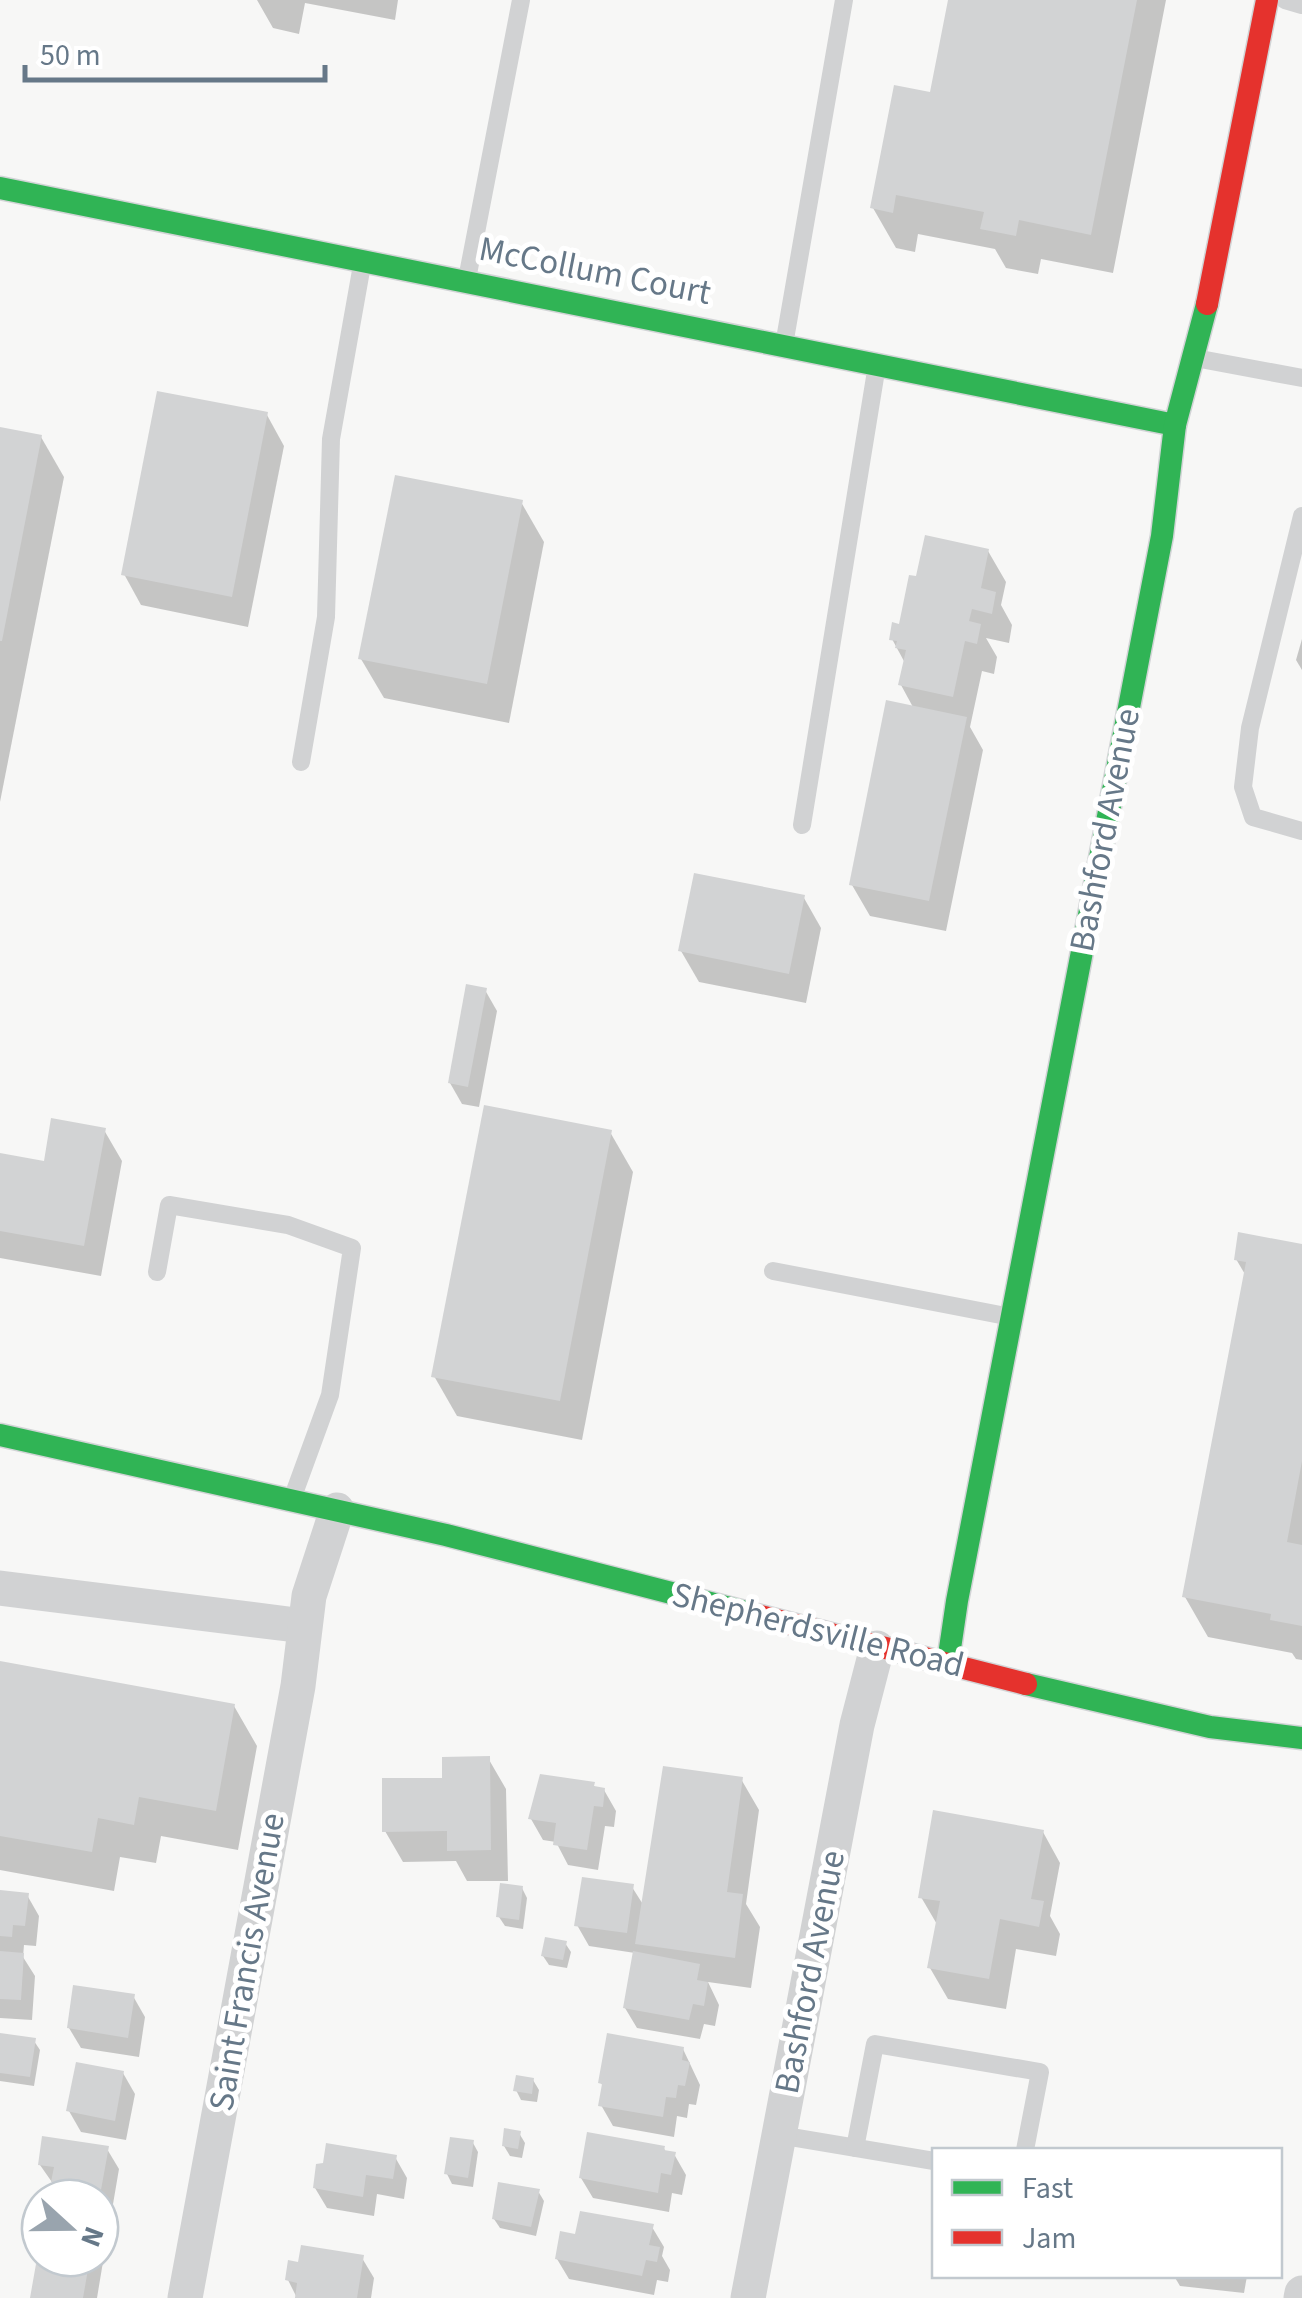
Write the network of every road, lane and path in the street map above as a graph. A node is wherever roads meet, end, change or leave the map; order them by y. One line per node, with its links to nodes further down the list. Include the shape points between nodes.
1 (522, 0): 8 (lane)
2 (844, 0): 9 (lane)
3 (1267, 0): 10 (street, Bashford Avenue)
4 (1285, 0): 5 (lane)
5 (1302, 4)
6 (0, 188): 7 (street, McCollum Court)
7 (362, 260): 8 (street, McCollum Court); 15 (lane, via 332,439 326,618)
8 (466, 281): 9 (street, McCollum Court)
9 (784, 345): 11 (street, McCollum Court)
10 (1194, 358): 12 (lane); 13 (street, Bashford Avenue)
11 (877, 364): 13 (street, McCollum Court); 16 (lane)
12 (1302, 378)
13 (1175, 424): 20 (street, Bashford Avenue, via 1162,536)
14 (1302, 516): 17 (lane, via 1250,728 1243,787 1253,817)
15 (301, 762)
16 (802, 825)
17 (1302, 830)
18 (773, 1271): 20 (lane)
19 (157, 1272): 22 (lane, via 168,1205 288,1225 352,1248 330,1395)
20 (1011, 1317): 27 (street, Bashford Avenue)
21 (0, 1435): 22 (street, Shepherdsville Road)
22 (292, 1500): 23 (street, Shepherdsville Road)
23 (337, 1510): 25 (street); 26 (street, Shepherdsville Road)
24 (0, 1588): 25 (street)
25 (304, 1626): 33 (street, Saint Francis Avenue)
26 (876, 1648): 27 (street, Shepherdsville Road); 29 (street, Bashford Avenue)
27 (948, 1662): 28 (street, Shepherdsville Road, via 1210,1727)
28 (1302, 1738)
29 (779, 2135): 30 (lane); 34 (street, Bashford Avenue)
30 (855, 2148): 31 (lane, via 875,2044 1040,2072); 32 (lane)
31 (1024, 2148)
32 (932, 2161)
33 (185, 2298)
34 (748, 2298)

